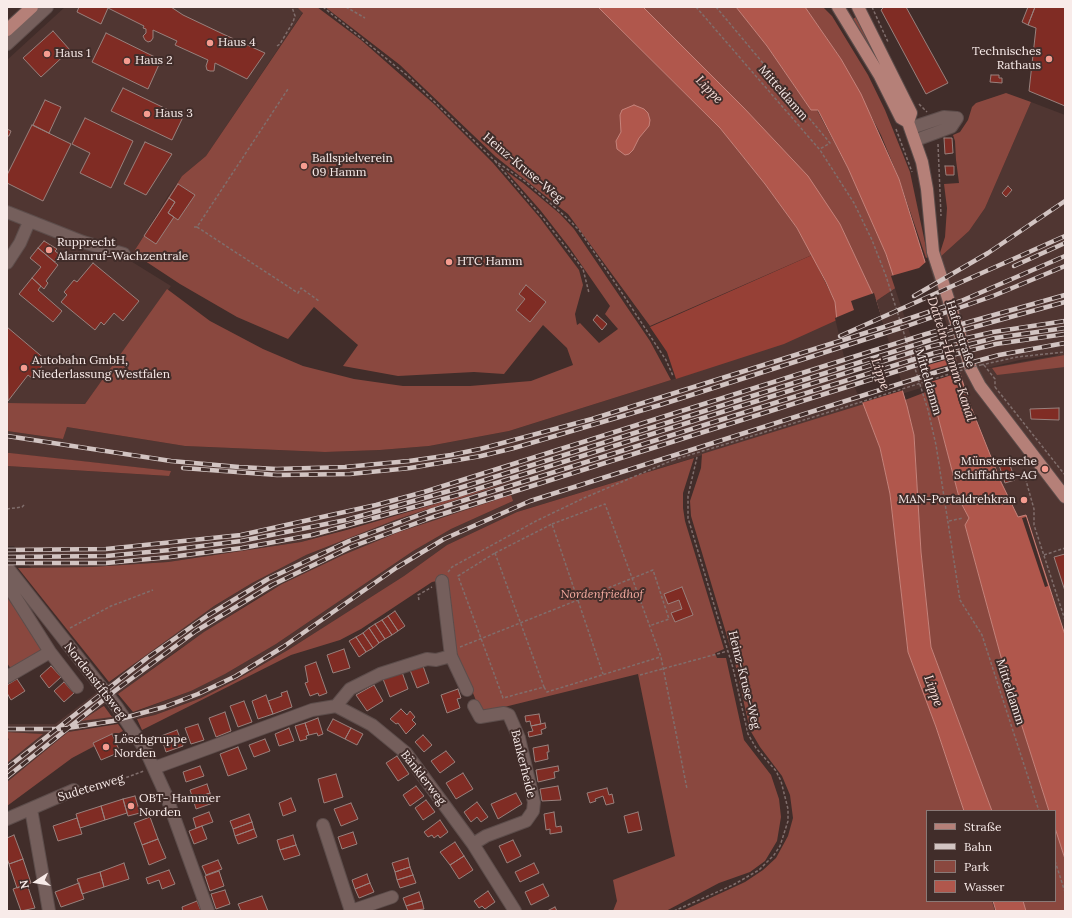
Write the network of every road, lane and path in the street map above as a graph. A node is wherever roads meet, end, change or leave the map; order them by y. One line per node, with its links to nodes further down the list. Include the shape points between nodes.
1 (32, 7): 11 (main road)
2 (47, 7): 12 (street)
3 (292, 7): 13 (path, via 294,22)
4 (323, 7): 18 (path, Heinz-Kruse-Weg, via 409,77)
5 (346, 7): 10 (path)
6 (696, 7): 17 (path, Mitteldamm)
7 (716, 7): 17 (path, via 830,143)
8 (838, 7): 15 (main road, Hafenstraße, via 880,76 901,118)
9 (859, 7): 15 (main road, Hafenstraße, via 911,114)
10 (365, 18)
11 (7, 30)
12 (7, 44)
13 (277, 46)
14 (288, 89): 22 (path)
15 (910, 125): 16 (main road, Hafenstraße); 16 (street, via 944,117 957,118 951,127)
16 (916, 140): 33 (main road, Hafenstraße, via 927,189 933,252 971,369 980,386)
17 (820, 150): 39 (path, Mitteldamm, via 854,203 886,276 928,410)
18 (494, 160): 25 (path, via 544,218 582,269); 29 (path, Heinz-Kruse-Weg, via 526,182 579,230 666,360)
19 (7, 212): 20 (street)
20 (29, 222): 23 (street); 24 (street, via 20,243)
21 (194, 227): 22 (path)
22 (197, 227): 26 (path, via 298,293 301,288)
23 (124, 254)
24 (7, 262)
25 (589, 293)
26 (319, 301)
27 (1065, 352): 28 (path, via 1017,357)
28 (984, 365): 31 (path, via 995,379); 46 (path, bridge, via 673,460 536,521 452,567)
29 (673, 376)
30 (990, 381): 31 (path)
31 (995, 387): 34 (path)
32 (697, 457): 56 (path, Heinz-Kruse-Weg, via 688,496 688,518)
33 (1040, 463): 35 (main road, Hafenstraße); 43 (path, via 1025,477 1034,509 1034,525)
34 (1065, 475)
35 (1065, 497)
36 (25, 504): 37 (path, via 22,507)
37 (7, 509)
38 (963, 518): 39 (path)
39 (949, 520): 73 (path, Mitteldamm, via 960,600 982,635)
40 (552, 524): 42 (path); 45 (path, via 605,504); 49 (path)
41 (1065, 548): 43 (path)
42 (495, 553): 52 (path); 55 (path, via 458,576)
43 (1044, 555): 51 (path)
44 (8, 571): 54 (street, Nordenstiftsweg)
45 (632, 578): 49 (path); 53 (path); 53 (path, via 653,570 669,619)
46 (442, 581): 50 (path, via 418,595); 58 (street)
47 (7, 584): 57 (street, Nordenstiftsweg)
48 (153, 590): 54 (path, via 111,606)
49 (579, 599): 52 (path); 61 (path)
50 (419, 600)
51 (1065, 620)
52 (521, 622): 55 (path); 65 (path)
53 (649, 626): 59 (path)
54 (59, 634): 69 (street, Nordenstiftsweg, via 133,729)
55 (482, 637): 58 (path, via 456,648); 65 (path, via 503,698)
56 (728, 651): 60 (path); 84 (path, Heinz-Kruse-Weg, via 748,734 781,781 787,803 788,821 780,846 759,870 733,885)
57 (50, 652): 63 (street); 64 (street, Nordenstiftsweg)
58 (451, 656): 66 (street); 67 (street, via 436,660 427,659 380,674 350,689)
59 (661, 657): 60 (path); 61 (path)
60 (663, 669): 62 (path); 70 (path)
61 (603, 674): 65 (path, via 547,692)
62 (640, 675)
63 (7, 677)
64 (77, 687)
65 (544, 687)
66 (467, 690)
67 (336, 706): 69 (street, via 312,710); 76 (street, Bänklerweg, via 372,725 406,753)
68 (474, 706): 76 (street, Bankerheide, via 480,717 502,713 509,715 519,738 534,802 533,811 526,821 486,836)
69 (154, 768): 71 (path, Sudetenweg, via 84,793); 82 (street, Nordenstiftsweg)
70 (687, 789)
71 (74, 790): 72 (street, Sudetenweg)
72 (32, 809): 74 (street, Sudetenweg); 81 (street)
73 (1039, 810)
74 (7, 819)
75 (323, 825): 83 (street)
76 (473, 844): 80 (street, Bänklerweg)
77 (1056, 864): 78 (path)
78 (1065, 892)
79 (392, 897): 83 (street)
80 (510, 908)
81 (49, 911)
82 (208, 911)
83 (351, 911)
84 (674, 911)

